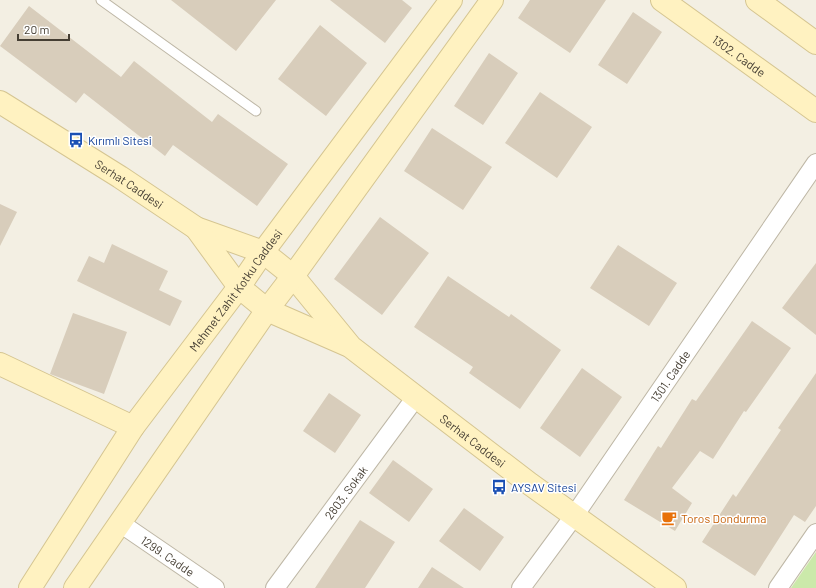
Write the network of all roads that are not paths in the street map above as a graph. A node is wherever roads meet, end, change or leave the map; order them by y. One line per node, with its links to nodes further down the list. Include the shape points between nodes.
1 (101, 0): 8 (lane)
2 (451, 0): 12 (main road, Mehmet Zahit Kotku Caddesi)
3 (492, 0): 13 (main road)
4 (662, 0): 9 (main road, 1302. Cadde)
5 (757, 0): 6 (main road)
6 (816, 43)
7 (0, 102): 11 (main road, Serhat Caddesi, via 120,176)
8 (256, 111)
9 (816, 111)
10 (816, 163): 20 (street, 1301. Cadde)
11 (196, 228): 12 (main road, Serhat Caddesi); 14 (main road, Serhat Caddesi)
12 (263, 252): 13 (main road, Serhat Caddesi); 14 (main road, Mehmet Zahit Kotku Caddesi)
13 (293, 276): 15 (main road); 16 (main road, Serhat Caddesi)
14 (239, 287): 15 (main road, Serhat Caddesi); 19 (main road, Mehmet Zahit Kotku Caddesi)
15 (267, 310): 16 (main road, Serhat Caddesi); 21 (main road)
16 (351, 347): 18 (main road, Serhat Caddesi)
17 (0, 364): 19 (main road)
18 (416, 397): 20 (main road, Serhat Caddesi); 26 (street, 2803. Sokak)
19 (133, 427): 23 (main road, Mehmet Zahit Kotku Caddesi)
20 (574, 516): 27 (street, 1301. Cadde); 28 (main road, Serhat Caddesi)
21 (120, 523): 24 (main road); 25 (street, 1299. Cadde)
22 (816, 533): 29 (street)
23 (30, 588)
24 (75, 588)
25 (215, 588)
26 (275, 588)
27 (521, 588)
28 (675, 588)
29 (778, 588)

